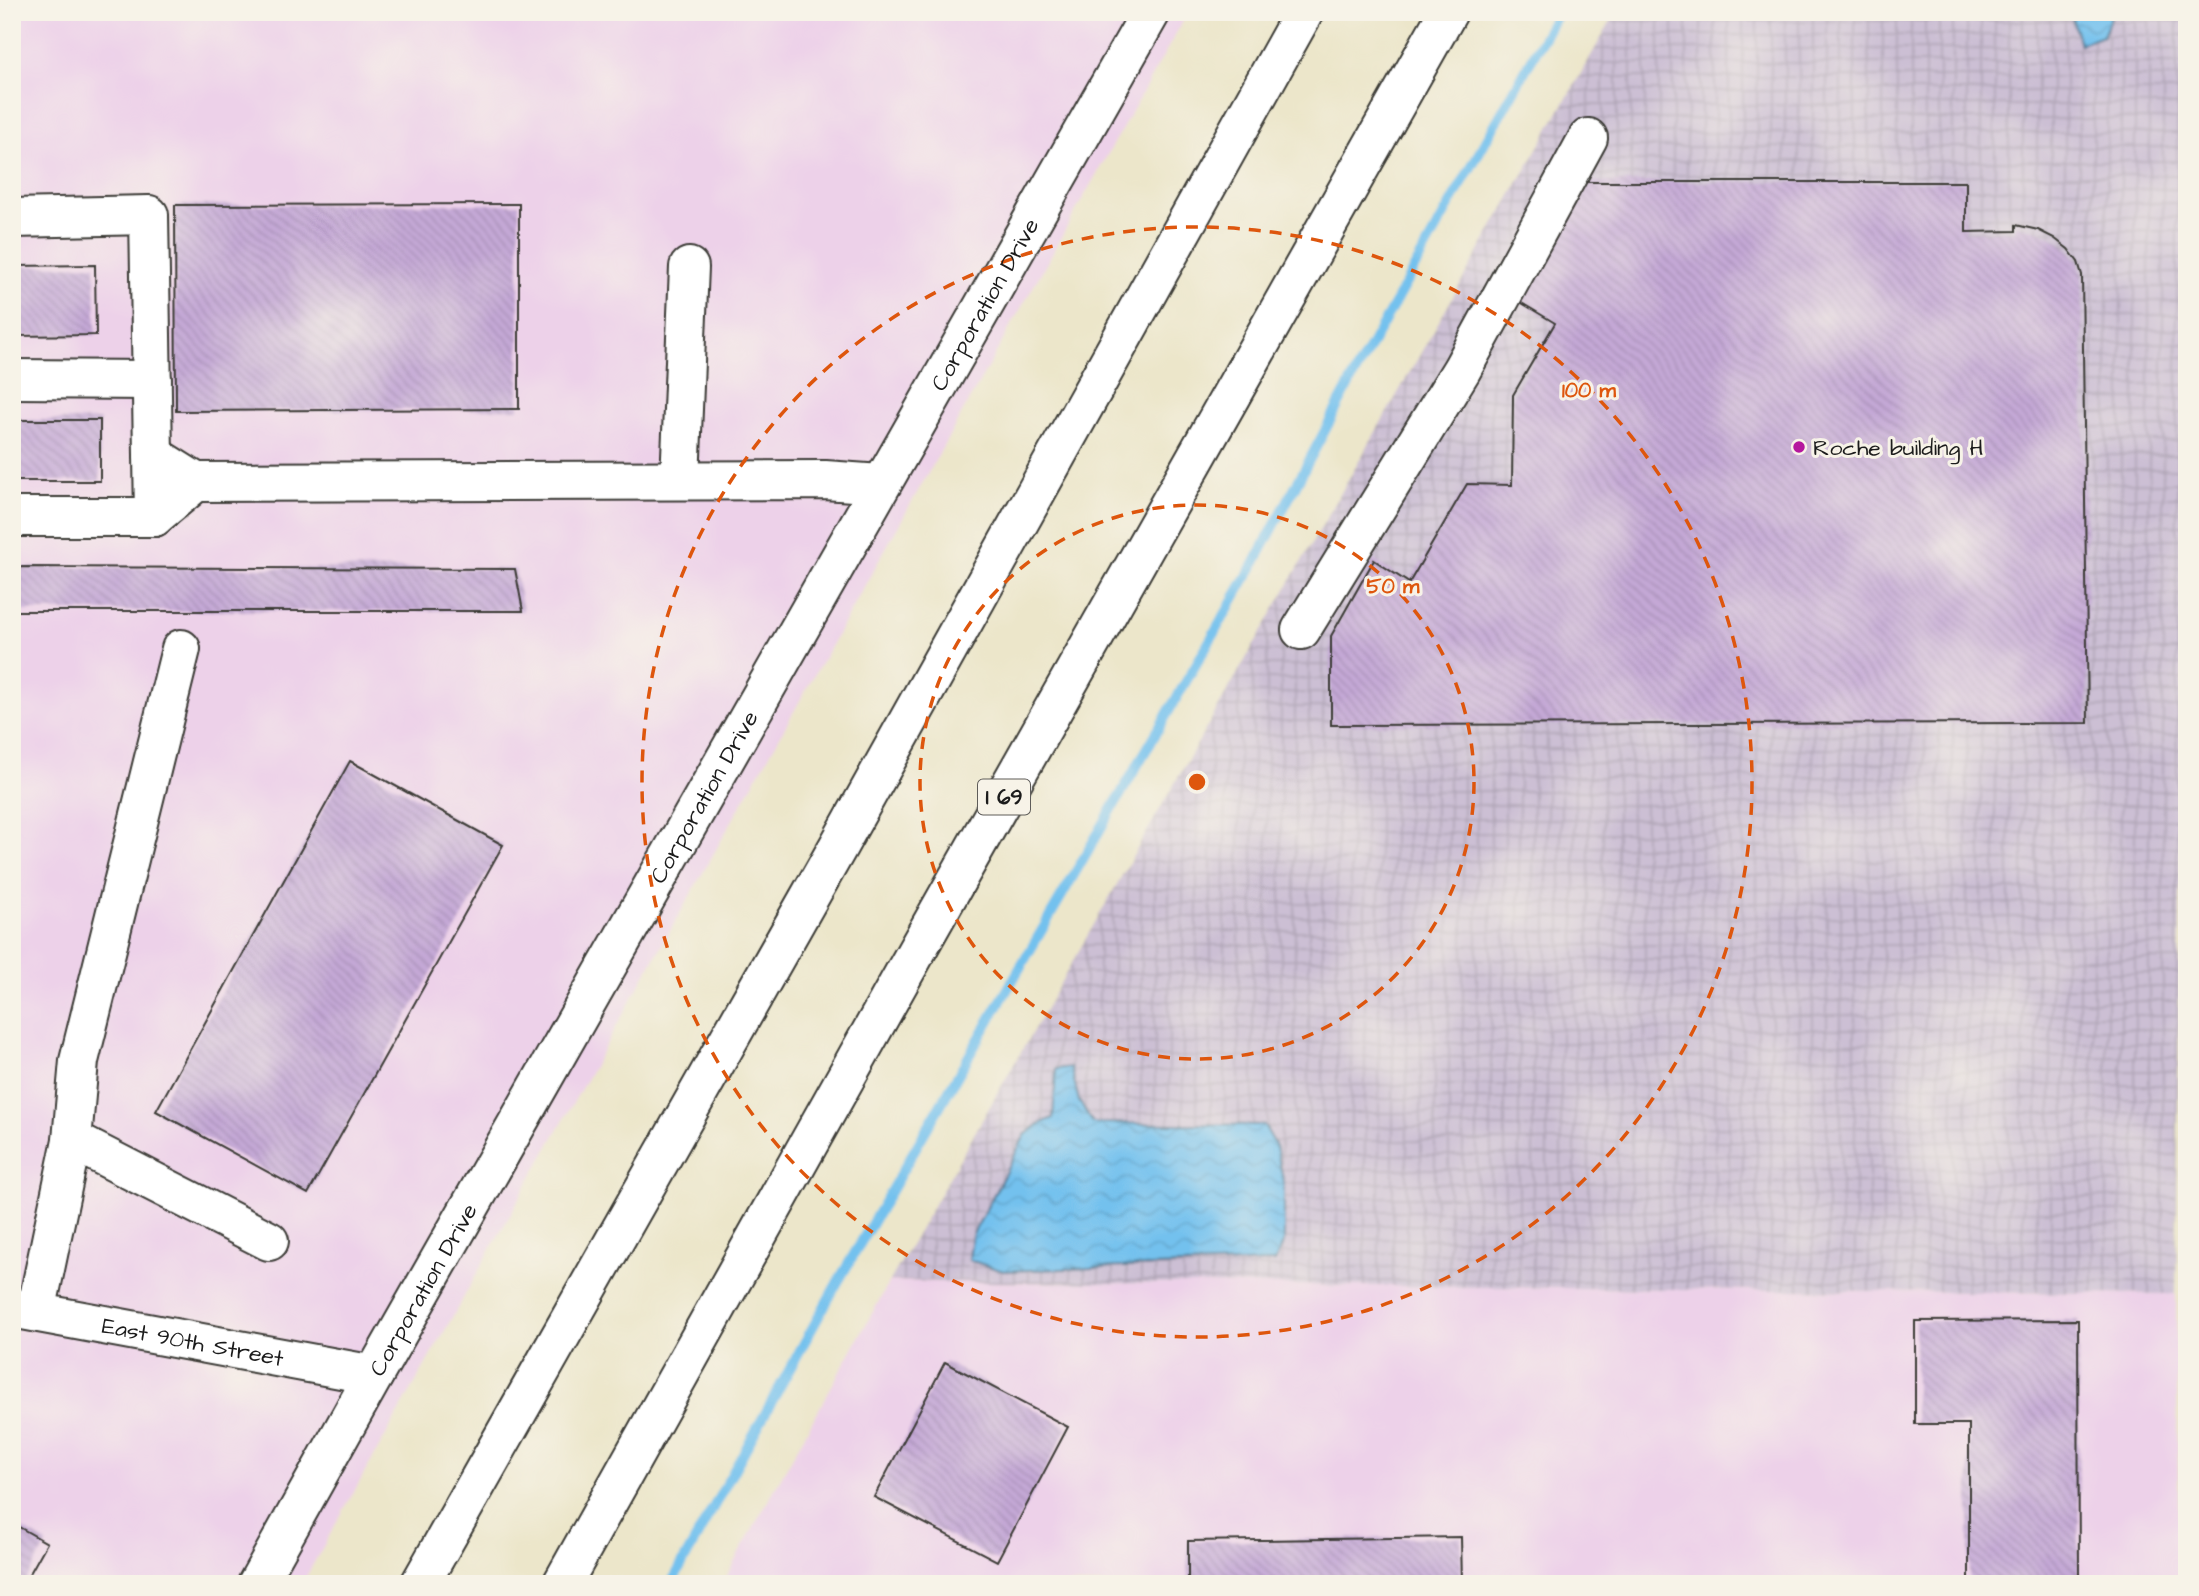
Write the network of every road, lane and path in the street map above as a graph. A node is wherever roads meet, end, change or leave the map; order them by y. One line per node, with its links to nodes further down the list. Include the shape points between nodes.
1 (1151, 12): 12 (main road, Corporation Drive)
2 (1304, 12): 22 (main road)
3 (1448, 12): 23 (main road, I 69)
4 (1588, 138): 15 (main road, via 1462,369)
5 (12, 218): 8 (main road, via 149,215)
6 (689, 267): 10 (main road)
7 (12, 379): 8 (main road)
8 (152, 380): 9 (main road)
9 (153, 455): 11 (main road); 14 (main road)
10 (680, 480): 11 (main road); 12 (main road)
11 (196, 482): 14 (main road)
12 (881, 484): 20 (main road, Corporation Drive)
13 (12, 517): 14 (main road)
14 (154, 517)
15 (1301, 630)
16 (181, 649): 17 (main road, via 79,1061)
17 (72, 1140): 18 (main road); 19 (main road)
18 (269, 1241)
19 (24, 1310): 20 (main road, East 90th Street)
20 (374, 1375): 21 (main road, Corporation Drive)
21 (257, 1584)
22 (420, 1584)
23 (562, 1584)

